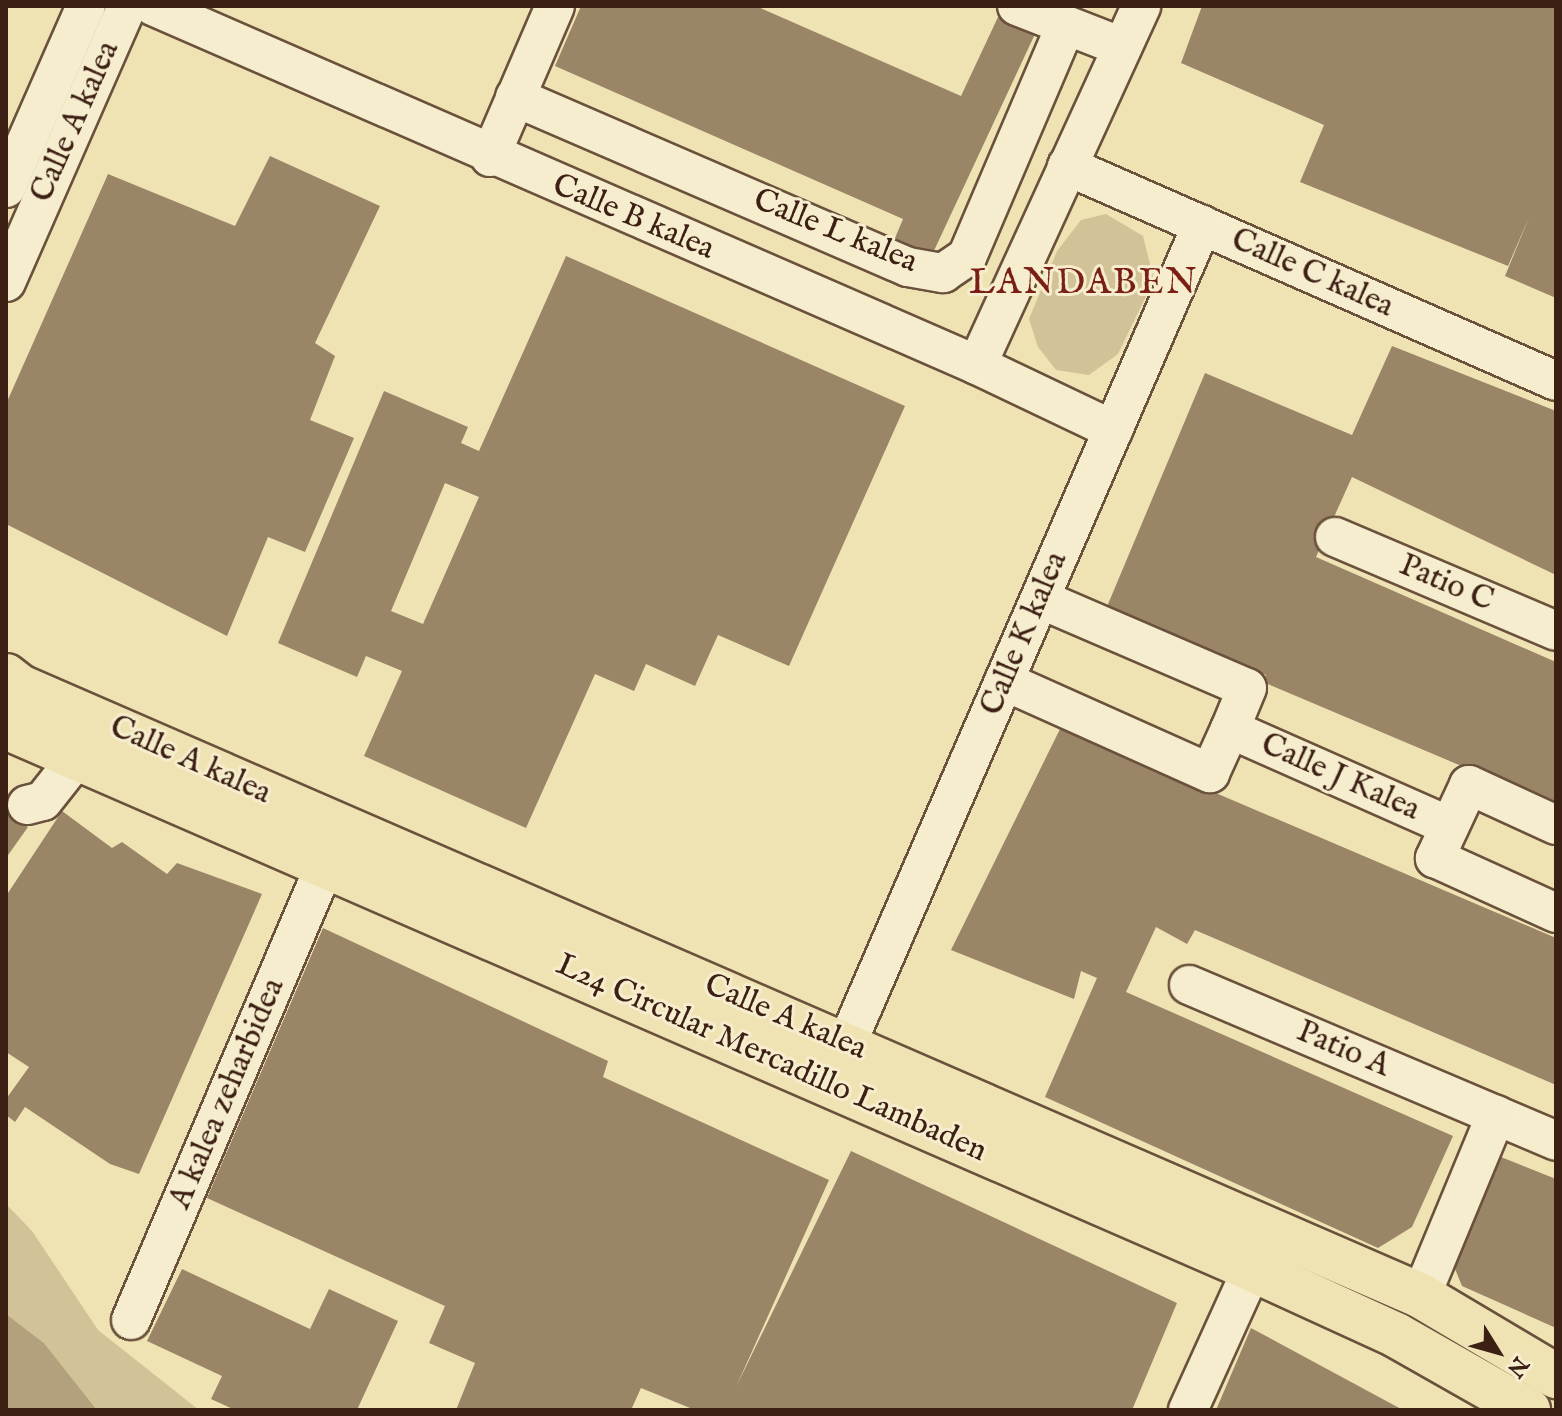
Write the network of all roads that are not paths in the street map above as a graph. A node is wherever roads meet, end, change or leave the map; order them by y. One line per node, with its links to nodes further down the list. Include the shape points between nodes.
1 (86, 6): 10 (street, Calle A kalea)
2 (99, 6): 10 (street, via 76,52)
3 (127, 6): 16 (street, Calle A kalea)
4 (153, 6): 12 (street, Calle B kalea)
5 (555, 6): 11 (street)
6 (1017, 6): 8 (street)
7 (1141, 6): 9 (street)
8 (1065, 27): 9 (street); 11 (street, Calle L kalea, via 967,257 943,273 908,267)
9 (1122, 47): 13 (street)
10 (52, 84): 14 (street, Calle A kalea)
11 (515, 97): 12 (street)
12 (490, 157): 17 (street, Calle B kalea)
13 (1067, 166): 15 (street, Calle C kalea); 17 (street)
14 (6, 188)
15 (1202, 225): 18 (street, Calle C kalea); 19 (street, Calle K kalea)
16 (6, 282)
17 (977, 365): 19 (street, Calle B kalea)
18 (1556, 381)
19 (1113, 430): 21 (street, Calle K kalea)
20 (1335, 537): 22 (street, Patio C)
21 (1040, 599): 24 (street, Calle K kalea); 26 (street, Calle J Kalea, via 1247,688)
22 (1556, 631)
23 (6, 676): 33 (main road, Calle A kalea, via 20,687 482,889)
24 (1004, 681): 26 (street, Calle J Kalea, via 1210,773); 33 (street, Calle K kalea)
25 (6, 727): 29 (main road, L24 Circular Mercadillo Lambaden)
26 (1230, 729): 28 (street, Calle J Kalea)
27 (1556, 825): 28 (street, Calle J Kalea, via 1469,785)
28 (1449, 826): 30 (street, Calle J Kalea, via 1435,858)
29 (324, 867): 32 (main road, L24 Circular Mercadillo Lambaden); 39 (street, A kalea zeharbidea)
30 (1556, 913)
31 (1189, 985): 34 (street, Patio A)
32 (704, 1030): 33 (main road, via 746,1024 814,1056); 36 (main road, L24 Circular Mercadillo Lambaden)
33 (847, 1043): 36 (main road, via 860,1071 933,1108); 38 (main road, Calle A kalea)
34 (1496, 1115): 35 (street, Patio A); 38 (street)
35 (1556, 1141)
36 (963, 1143): 37 (main road, L24 Circular Mercadillo Lambaden)
37 (1252, 1269): 41 (street); 42 (main road, L24 Circular Mercadillo Lambaden, via 1396,1335)
38 (1421, 1296): 40 (main road, Calle A kalea)
39 (131, 1320)
40 (1556, 1376)
41 (1188, 1410)
42 (1528, 1410)

